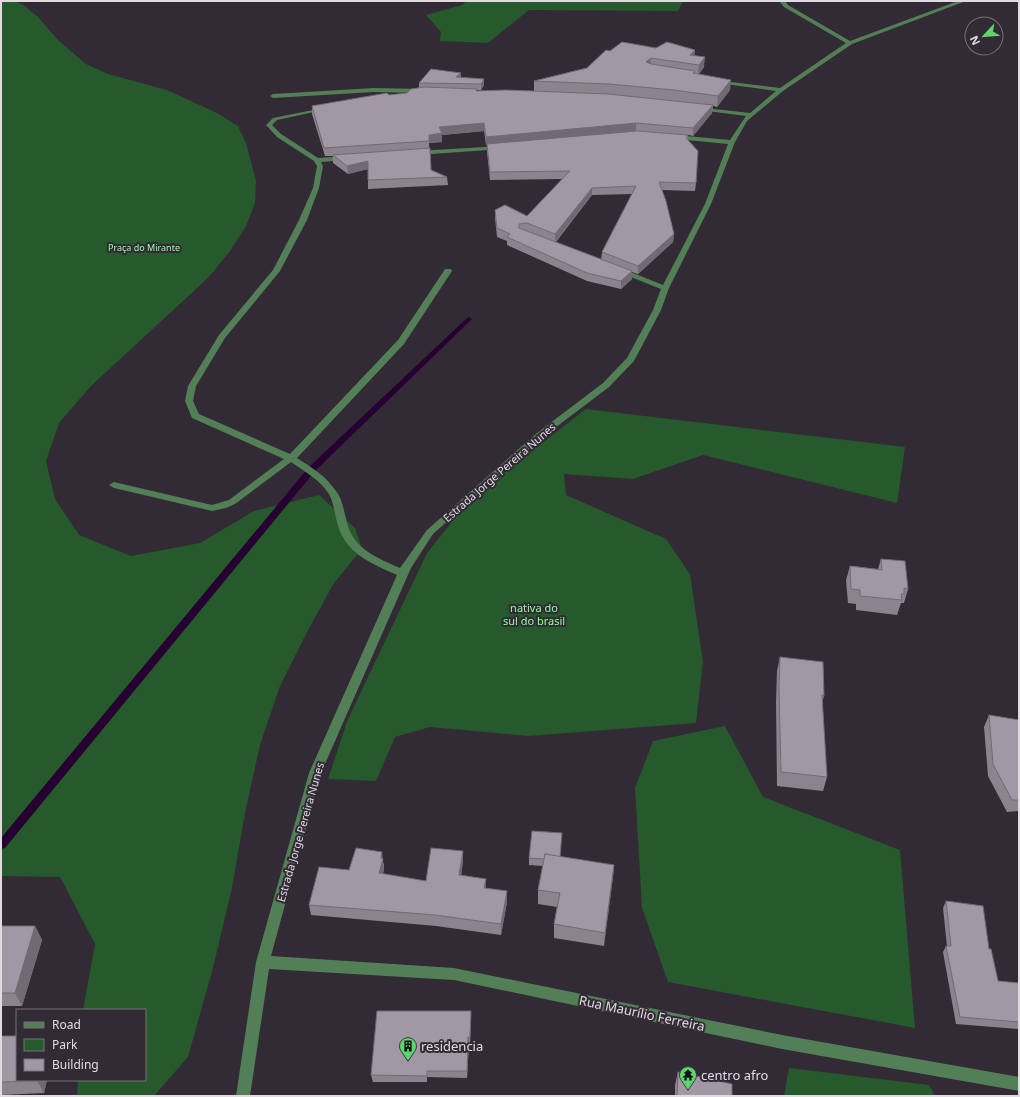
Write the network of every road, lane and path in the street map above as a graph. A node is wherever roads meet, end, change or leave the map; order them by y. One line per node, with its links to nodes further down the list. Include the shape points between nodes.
1 (782, 1): 3 (street, via 786,6)
2 (960, 1): 3 (street, Estrada Jorge Pereira Nunes)
3 (850, 43): 5 (street, Estrada Jorge Pereira Nunes)
4 (712, 80): 5 (street)
5 (781, 90): 12 (street, Estrada Jorge Pereira Nunes)
6 (425, 91): 7 (street); 8 (street, via 374,90); 9 (street)
7 (432, 92)
8 (273, 96)
9 (386, 98)
10 (696, 107): 12 (street)
11 (331, 108): 18 (street, via 275,119 269,125 274,132)
12 (750, 115): 14 (street, Estrada Jorge Pereira Nunes, via 744,120)
13 (665, 136): 14 (street)
14 (732, 142): 21 (street, Estrada Jorge Pereira Nunes, via 708,204)
15 (511, 147): 16 (street)
16 (413, 153)
17 (357, 158): 18 (street)
18 (317, 160): 22 (street, via 320,166 316,188 303,220 276,271 222,337 192,386 189,401 196,416)
19 (612, 269): 21 (street)
20 (448, 271): 22 (street, via 401,342)
21 (665, 288): 24 (street, Estrada Jorge Pereira Nunes, via 657,310 631,359 606,385 540,435 430,532)
22 (291, 458): 23 (street, via 232,502 212,508); 24 (street, via 320,478 333,494 346,536 356,549 372,560)
23 (114, 486)
24 (402, 573): 25 (street, Estrada Jorge Pereira Nunes, via 315,773)
25 (263, 962): 26 (street, Rua Maurílio Ferreira, via 454,974 782,1042); 27 (street, Estrada Jorge Pereira Nunes)
26 (1019, 1084)
27 (243, 1096)

